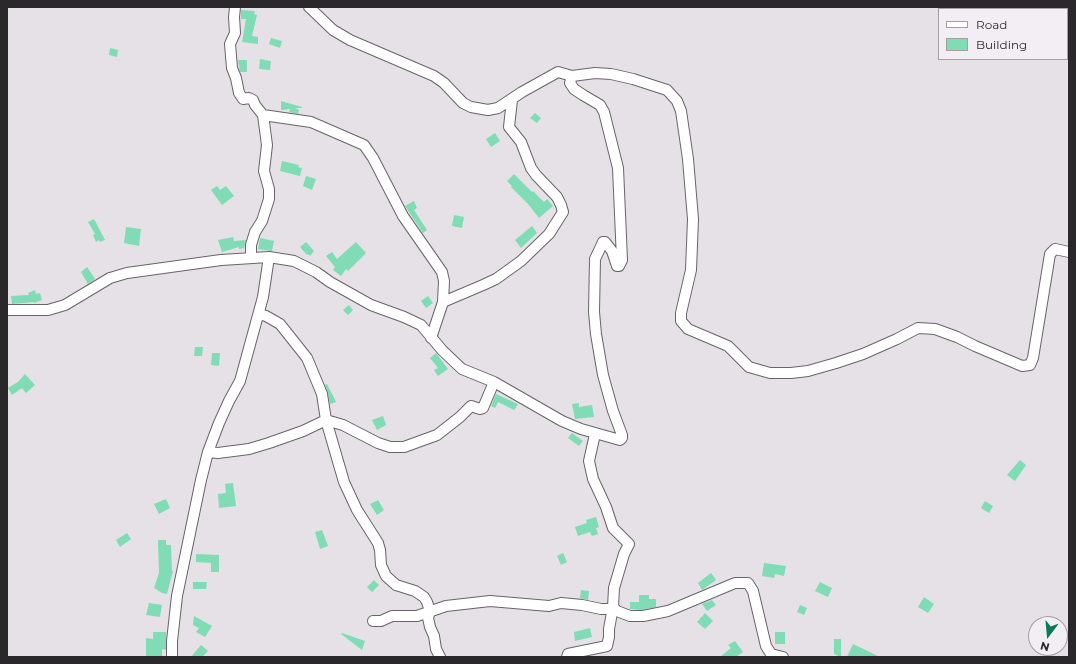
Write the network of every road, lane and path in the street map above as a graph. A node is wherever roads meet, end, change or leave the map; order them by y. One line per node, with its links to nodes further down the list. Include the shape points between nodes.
1 (235, 7): 5 (street, via 235,33 230,44 232,68 239,93 243,98 253,100)
2 (309, 7): 4 (street, via 333,30 350,40 434,76 463,103 471,107 488,110)
3 (572, 76): 4 (street, via 558,72); 6 (street, via 594,73 633,79 667,90 677,101 681,111 688,159 693,219 691,270 681,321 688,330 728,346 749,367 770,373 808,371 862,354 918,328 934,329 957,336 1015,364 1030,365 1050,254 1056,249); 15 (street, via 570,83 574,88 600,105 604,112 618,168 622,260 617,266 612,251 603,242 595,259 594,312 603,375 622,438 620,440)
4 (512, 100): 9 (street, via 509,127 521,142 536,175 557,197 563,212 549,234 521,260 483,286)
5 (262, 115): 7 (street, via 267,145 264,171 269,199 251,245); 9 (street, via 311,122 364,145 403,216 442,272)
6 (1069, 252)
7 (251, 258): 8 (street); 10 (street, via 127,273 110,278 65,305 48,310)
8 (269, 258): 11 (street); 12 (street, via 294,261 371,305 421,325)
9 (443, 302): 12 (street)
10 (7, 310)
11 (259, 314): 14 (street, via 280,324 307,358 322,394); 16 (street, via 240,381)
12 (431, 338): 13 (street, via 462,369)
13 (494, 382): 14 (street, via 483,408 470,406 437,435 404,447 396,448 378,443 343,425); 15 (street, via 562,421)
14 (326, 420): 16 (street, via 303,431 249,449); 18 (street, via 344,482 357,510 378,543 381,565 386,576 396,585 415,591 424,598)
15 (595, 434): 17 (street, via 589,461 593,479 613,528 629,544 614,588)
16 (208, 452): 20 (street, via 177,596)
17 (613, 607): 18 (street, via 601,609 561,603 549,606 490,601 446,606); 22 (street, via 607,646 568,654); 23 (street, via 617,612 630,616 643,616 668,611 735,582 748,583 753,591 766,646 771,654)
18 (430, 611): 19 (street, via 417,616 392,616 381,621); 21 (street, via 429,623)
19 (373, 621)
20 (172, 657)
21 (440, 657)
22 (567, 657)
23 (783, 657)

